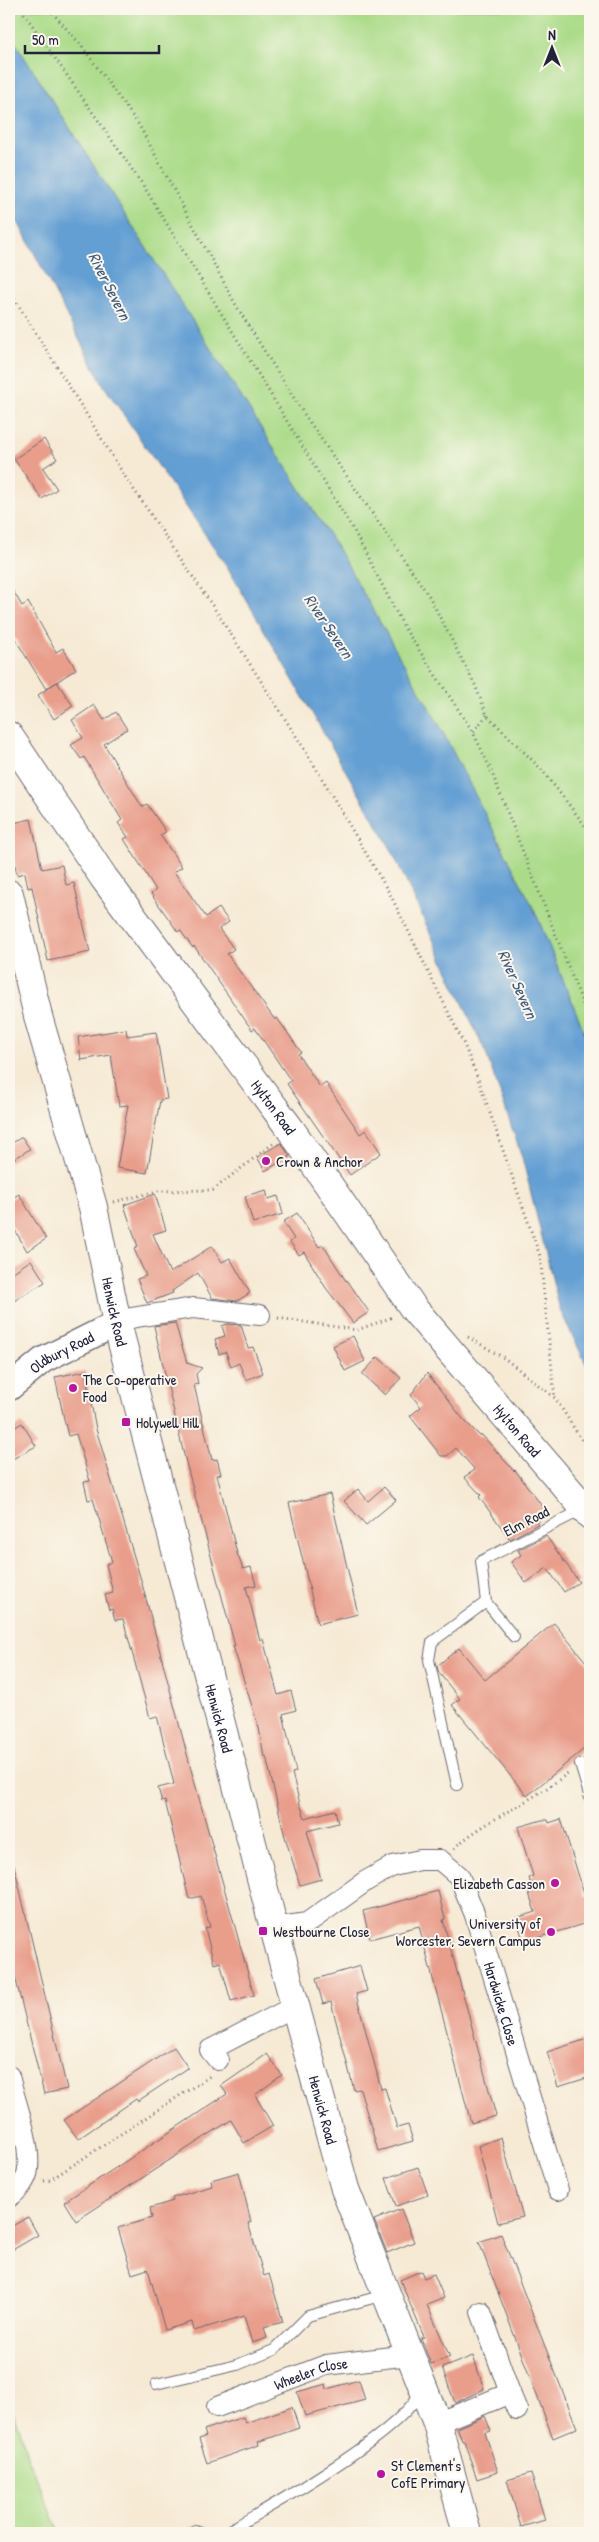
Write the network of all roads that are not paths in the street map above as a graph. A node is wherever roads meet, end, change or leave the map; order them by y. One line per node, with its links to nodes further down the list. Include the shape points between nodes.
1 (9, 736): 6 (main road, Hylton Road, via 104,878 291,1130 414,1309)
2 (9, 894): 4 (main road, Henwick Road, via 39,1020 93,1207)
3 (260, 1315): 4 (street, via 193,1308)
4 (117, 1323): 5 (street, Oldbury Road, via 43,1360); 12 (main road, Henwick Road)
5 (9, 1388)
6 (586, 1510): 7 (lane, Elm Road, via 481,1561)
7 (486, 1602): 8 (lane); 10 (lane, via 432,1642 429,1660)
8 (514, 1638)
9 (580, 1764): 11 (lane)
10 (457, 1785)
11 (590, 1798)
12 (274, 1928): 13 (main road, Henwick Road); 17 (street, Hardwicke Close, via 307,1923 393,1866 420,1860 440,1860 459,1876 475,1915)
13 (296, 2005): 14 (street, via 210,2050); 18 (main road, Henwick Road, via 346,2189)
14 (218, 2060)
15 (9, 2076): 16 (street, via 26,2144)
16 (20, 2184)
17 (558, 2190)
18 (386, 2295): 20 (main road, Henwick Road); 21 (lane, via 308,2316 274,2350 237,2365)
19 (481, 2312): 24 (street, via 514,2401)
20 (410, 2355): 22 (main road, Henwick Road); 23 (street, Wheeler Close, via 326,2365)
21 (156, 2384)
22 (422, 2386): 24 (main road, Henwick Road); 27 (lane, via 408,2410 387,2428 319,2476)
23 (217, 2408)
24 (437, 2423): 28 (main road, Henwick Road)
25 (189, 2533): 26 (lane, via 195,2530)
26 (202, 2533)
27 (224, 2533)
28 (468, 2533)

